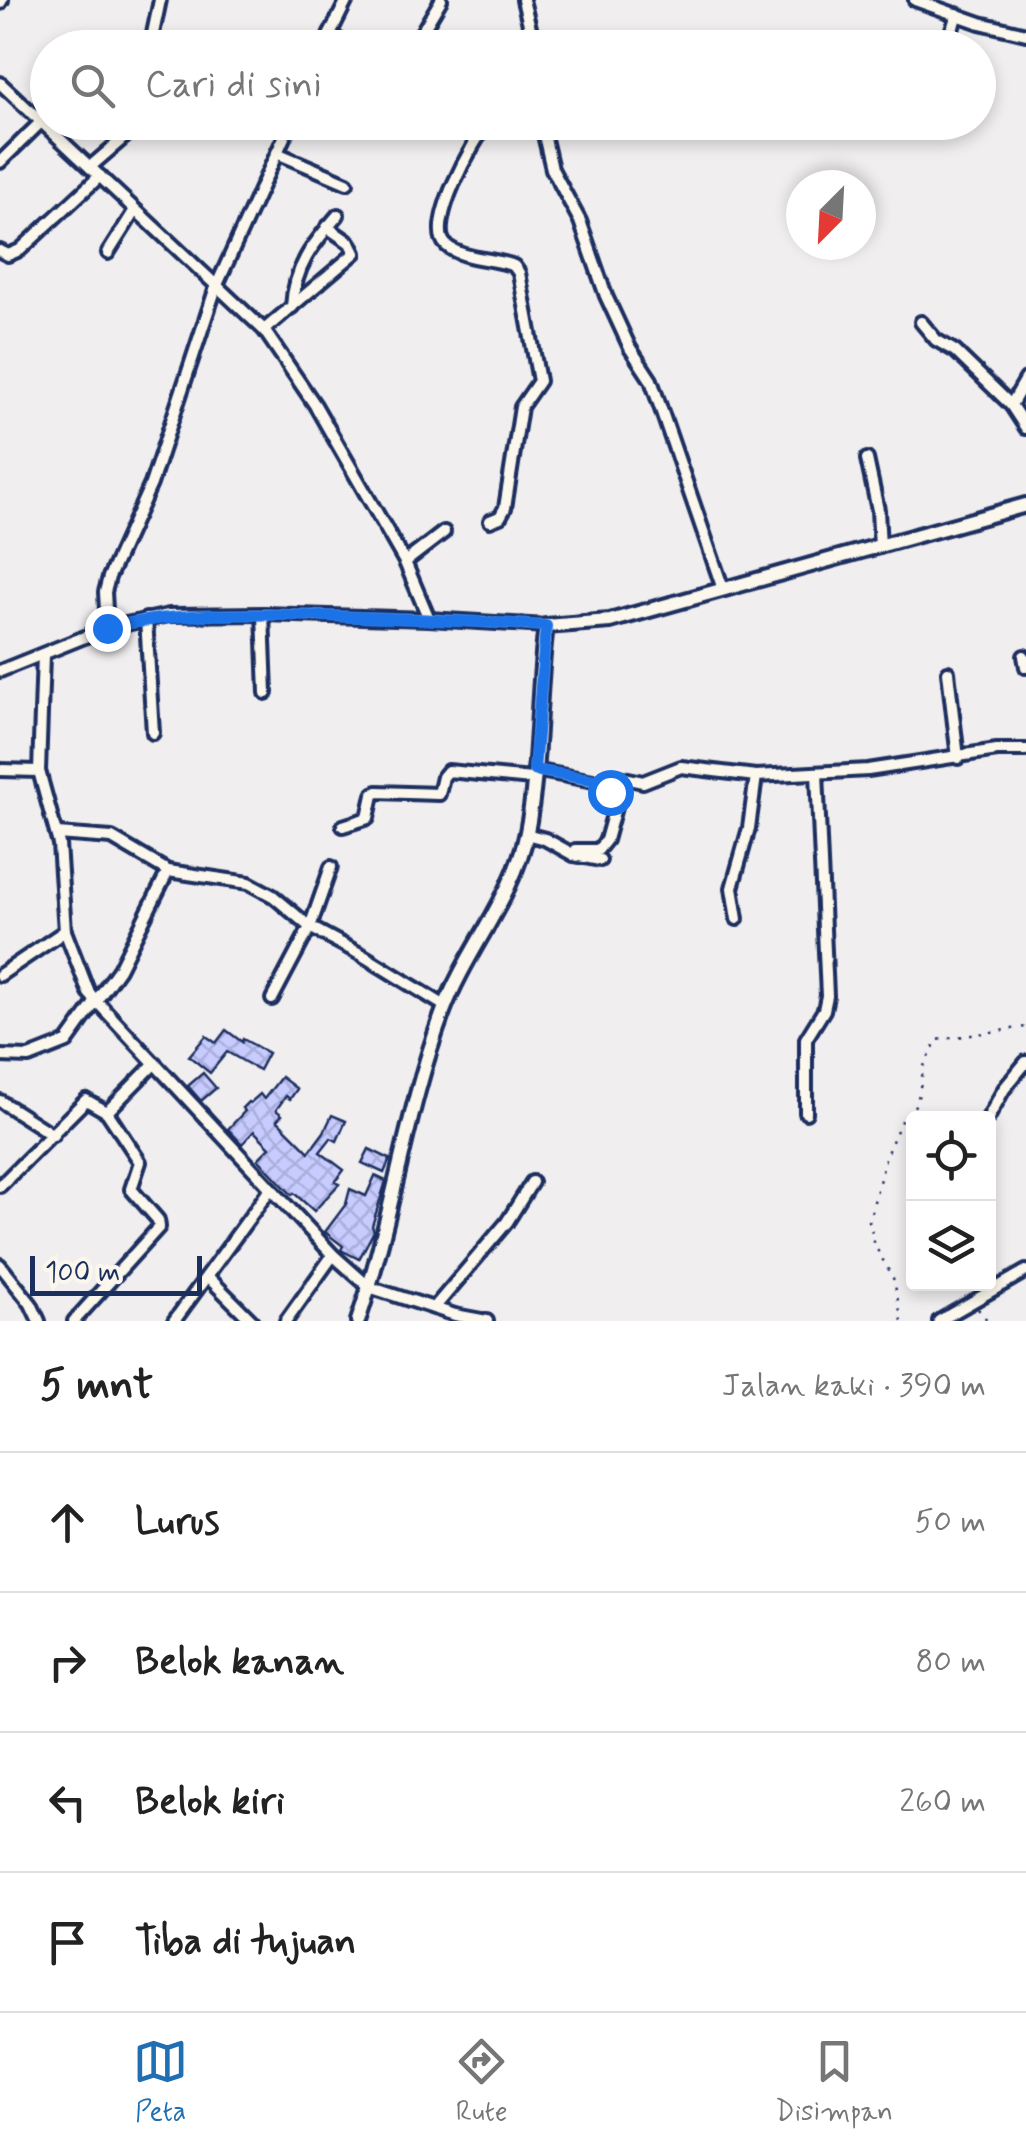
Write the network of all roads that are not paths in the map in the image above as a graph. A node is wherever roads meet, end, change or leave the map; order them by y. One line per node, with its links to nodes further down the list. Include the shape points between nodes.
1 (160, 0): 7 (street)
2 (348, 0): 8 (street)
3 (441, 0): 9 (street)
4 (524, 0): 10 (street)
5 (914, 0): 6 (street)
6 (957, 14): 11 (street); 12 (street)
7 (154, 30)
8 (332, 30)
9 (423, 30)
10 (531, 30)
11 (952, 30)
12 (1026, 34)
13 (2, 90): 14 (street)
14 (30, 112)
15 (30, 133): 22 (street)
16 (62, 140): 23 (street)
17 (121, 140): 23 (street)
18 (283, 140): 21 (street)
19 (477, 140): 40 (street, via 441,212 442,240 471,256 514,266 539,381 522,407 505,508)
20 (545, 140): 44 (street, via 606,296 650,380)
21 (277, 154): 25 (street); 31 (street)
22 (0, 162)
23 (90, 167): 24 (street)
24 (100, 176): 26 (street); 29 (street, via 20,250)
25 (347, 182)
26 (135, 210): 30 (street); 31 (street)
27 (338, 215): 28 (street)
28 (328, 227): 32 (street, via 298,270); 32 (street, via 355,252)
29 (0, 251)
30 (108, 253)
31 (216, 287): 34 (street); 49 (street, via 151,484 106,588)
32 (292, 306): 34 (street)
33 (921, 322): 36 (street)
34 (264, 330): 43 (street)
35 (1026, 378): 36 (street)
36 (1011, 405): 37 (street)
37 (1026, 428)
38 (867, 459): 42 (street)
39 (1026, 505): 42 (street)
40 (490, 521)
41 (444, 532): 43 (street)
42 (880, 547): 44 (street)
43 (405, 562): 46 (street)
44 (723, 589): 48 (street, via 610,621)
45 (263, 614): 46 (street); 47 (street); 53 (street)
46 (429, 618): 48 (street)
47 (146, 619): 49 (street); 54 (street)
48 (546, 626): 60 (street)
49 (107, 628): 50 (street)
50 (43, 655): 51 (street); 58 (street)
51 (0, 671)
52 (948, 672): 56 (street)
53 (266, 693)
54 (153, 733)
55 (1026, 750): 56 (street)
56 (958, 758): 59 (street)
57 (0, 770): 58 (street)
58 (39, 771): 64 (street)
59 (817, 773): 61 (street); 83 (street, via 827,996 806,1039)
60 (533, 775): 62 (street); 63 (street, via 448,770 436,796 377,792 368,818); 65 (street)
61 (756, 776): 62 (street, via 681,767 642,782 614,776); 70 (street, via 732,888)
62 (602, 781): 66 (street, via 617,800 606,840 598,850 576,850)
63 (343, 826)
64 (57, 834): 69 (street, via 117,839); 72 (street)
65 (526, 834): 66 (street); 76 (street)
66 (574, 856): 67 (street)
67 (600, 860)
68 (330, 867): 71 (street)
69 (168, 871): 71 (street, via 250,883); 74 (street, via 118,969)
70 (737, 918)
71 (310, 927): 75 (street); 76 (street)
72 (64, 931): 73 (street); 74 (street)
73 (0, 975)
74 (95, 999): 77 (street, via 67,1042 29,1057); 79 (street)
75 (272, 1000)
76 (445, 1006): 92 (street, via 407,1123)
77 (0, 1056)
78 (1026, 1062): 81 (street)
79 (154, 1063): 82 (street); 87 (street)
80 (0, 1101): 84 (street)
81 (992, 1111)
82 (108, 1112): 84 (street, via 86,1100); 97 (street, via 140,1162 132,1193 160,1224)
83 (806, 1113)
84 (53, 1136): 86 (street)
85 (532, 1182): 95 (street, via 508,1222)
86 (0, 1186)
87 (271, 1188): 88 (street); 91 (street)
88 (333, 1255): 92 (street); 100 (street)
89 (0, 1266): 96 (street)
90 (1026, 1271): 94 (street)
91 (206, 1276): 98 (street); 99 (street)
92 (370, 1287): 95 (street); 101 (street)
93 (972, 1291): 94 (street)
94 (971, 1300): 103 (street)
95 (434, 1308): 102 (street)
96 (39, 1321)
97 (74, 1321)
98 (174, 1321)
99 (252, 1321)
100 (286, 1321)
101 (358, 1321)
102 (487, 1321)
103 (940, 1321)

